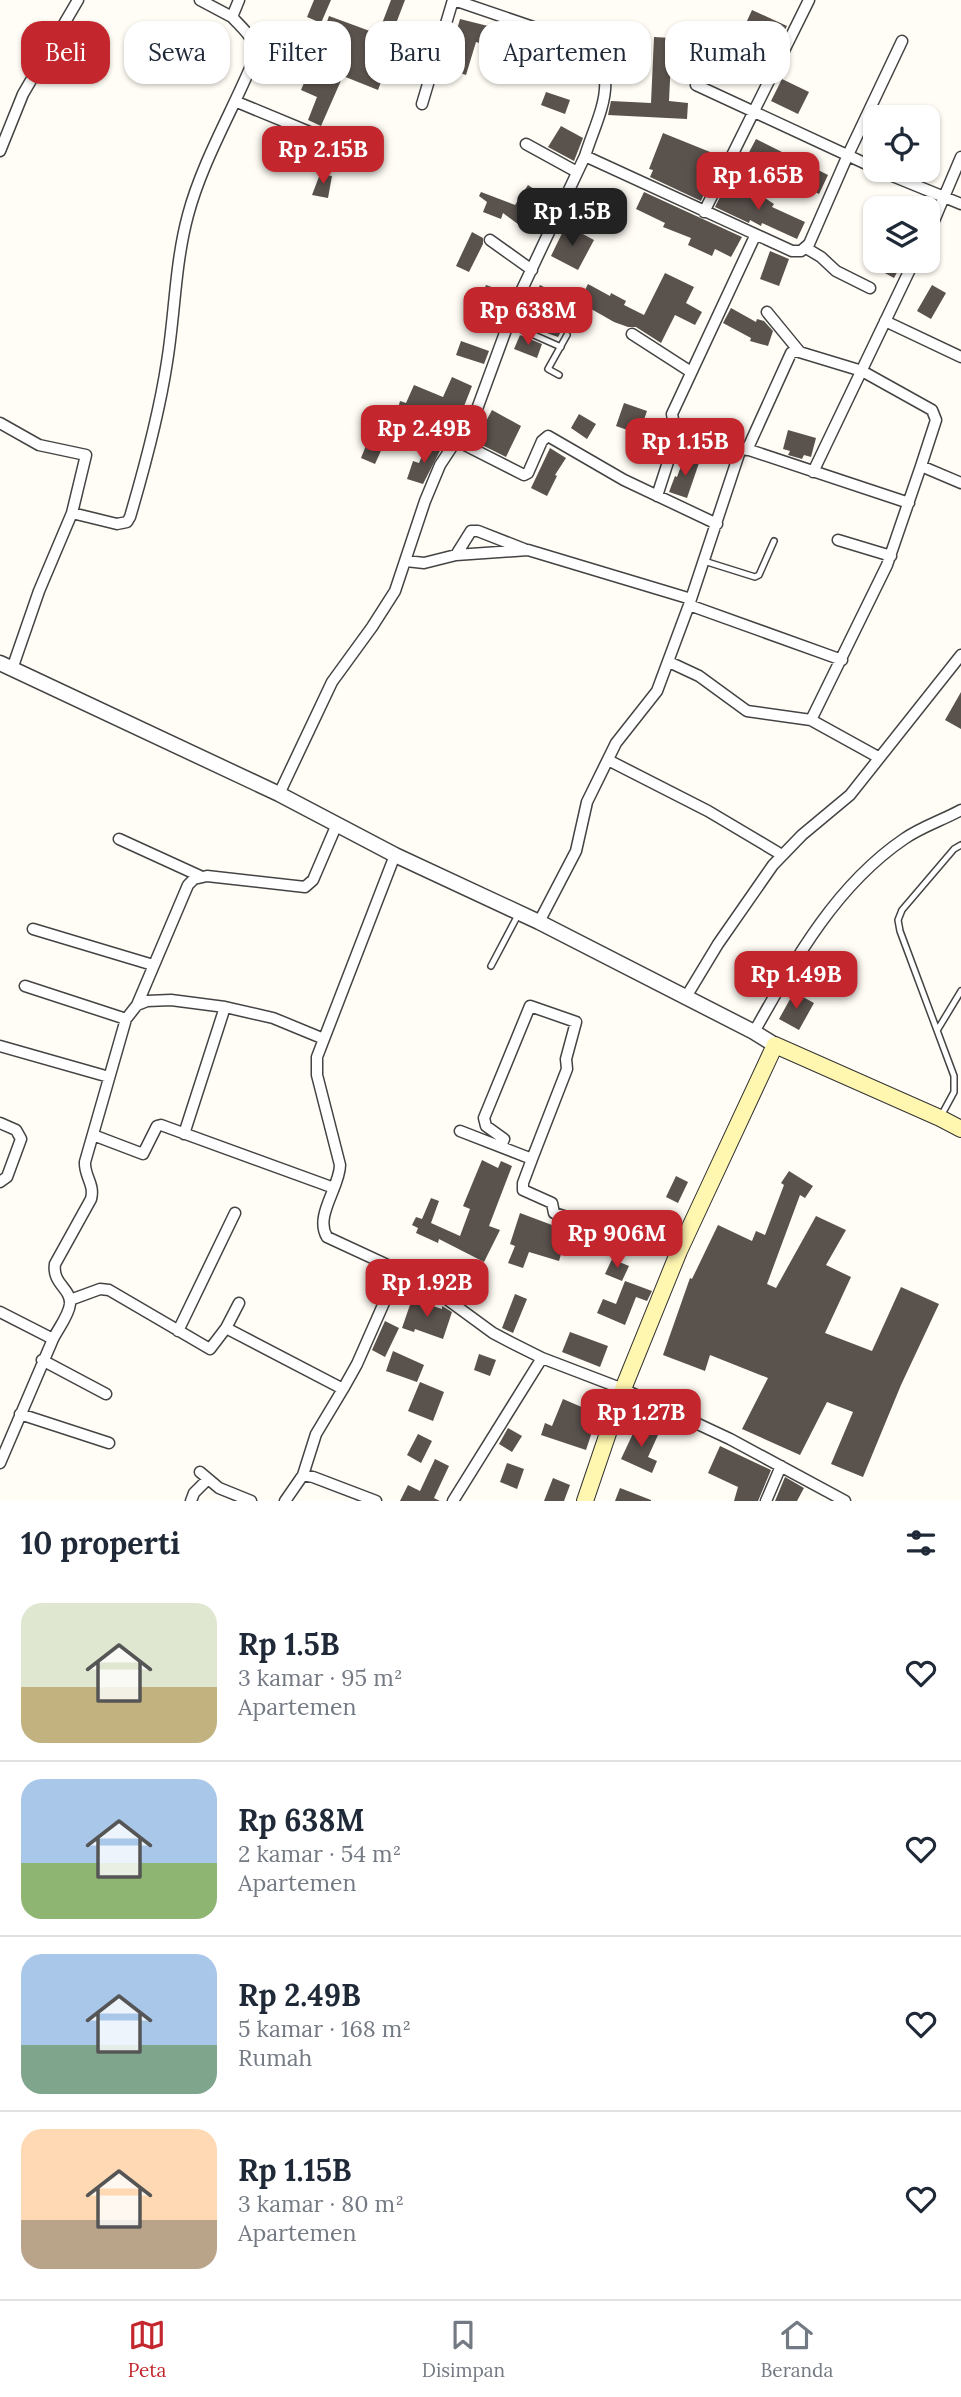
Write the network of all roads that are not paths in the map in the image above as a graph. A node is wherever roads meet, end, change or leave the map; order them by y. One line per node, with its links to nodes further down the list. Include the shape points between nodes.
1 (78, 0): 12 (street)
2 (200, 0): 6 (street)
3 (239, 0): 6 (street)
4 (453, 0): 10 (street); 16 (street, via 577,42 600,59 605,70 604,96)
5 (809, 0): 11 (street)
6 (232, 17): 9 (street, via 255,46)
7 (902, 41): 17 (street)
8 (696, 85): 11 (street)
9 (237, 102): 13 (street); 52 (street, via 188,215 161,400 130,517 117,524)
10 (422, 104)
11 (755, 113): 17 (street); 25 (street)
12 (3, 132): 15 (street)
13 (312, 133)
14 (526, 144): 20 (street)
15 (0, 151)
16 (585, 156): 20 (street); 25 (street)
17 (847, 157): 19 (street); 28 (street)
18 (961, 157): 22 (street)
19 (863, 163)
20 (577, 172): 29 (street)
21 (908, 182): 22 (street)
22 (944, 197): 23 (street); 24 (street)
23 (961, 204)
24 (940, 206)
25 (704, 212): 26 (street)
26 (755, 236): 28 (street, via 792,251); 40 (street)
27 (490, 240): 29 (street)
28 (806, 248): 31 (street, via 836,271)
29 (532, 270): 34 (street)
30 (908, 273): 33 (street)
31 (870, 288)
32 (767, 312): 38 (street)
33 (885, 321): 39 (street); 41 (street)
34 (509, 324): 37 (lane); 45 (street, via 477,409)
35 (632, 334): 40 (street)
36 (568, 335): 37 (lane)
37 (561, 347): 42 (lane, via 548,369)
38 (799, 351): 41 (street); 46 (street, via 791,353)
39 (961, 357)
40 (691, 372): 44 (street, via 672,414)
41 (862, 372): 47 (street, via 935,414); 48 (street)
42 (559, 375)
43 (0, 424): 52 (street, via 39,446 86,455)
44 (679, 428): 46 (street); 50 (street)
45 (455, 440): 50 (street, via 524,475 548,436); 59 (street, via 431,485)
46 (744, 449): 48 (street); 53 (street)
47 (921, 466): 49 (street); 51 (street)
48 (813, 472): 51 (street)
49 (961, 483)
50 (657, 496): 53 (street)
51 (909, 502): 58 (street)
52 (72, 513): 65 (street)
53 (717, 524): 60 (street)
54 (838, 540): 58 (street)
55 (774, 541): 60 (lane, via 755,577)
56 (528, 550): 57 (street); 57 (street, via 471,531); 61 (street)
57 (456, 555): 59 (street, via 435,562)
58 (891, 556): 63 (street)
59 (406, 561): 69 (street, via 395,591 321,702)
60 (704, 561): 61 (street)
61 (690, 602): 63 (street); 64 (street)
62 (961, 655): 67 (street)
63 (842, 660): 66 (street)
64 (669, 662): 66 (street, via 699,676 747,710); 68 (street, via 652,700 616,743)
65 (6, 666): 69 (street)
66 (811, 720): 67 (street)
67 (878, 757): 75 (street, via 850,794)
68 (608, 760): 75 (street); 78 (street, via 587,802 576,851)
69 (279, 794): 71 (street)
70 (961, 810): 89 (street, via 905,838 855,883 799,953)
71 (337, 824): 74 (street); 76 (street, via 313,880 305,887)
72 (119, 839): 76 (street)
73 (961, 845): 88 (lane, via 898,920)
74 (396, 855): 77 (street); 90 (street)
75 (782, 855): 84 (street)
76 (200, 876): 80 (street, via 188,885)
77 (519, 913): 78 (street); 81 (lane)
78 (539, 922): 84 (street)
79 (33, 929): 80 (street)
80 (153, 965): 85 (street)
81 (491, 965)
82 (24, 986): 87 (street)
83 (961, 990): 88 (lane)
84 (686, 997): 89 (street)
85 (137, 1005): 86 (street, via 158,1000); 87 (street)
86 (225, 1007): 90 (street, via 273,1018); 98 (street)
87 (126, 1019): 93 (street)
88 (938, 1029): 94 (lane, via 955,1083)
89 (754, 1032): 91 (street)
90 (324, 1039): 103 (street, via 317,1066 339,1156 340,1174)
91 (775, 1045): 94 (main road); 105 (main road)
92 (0, 1046): 93 (street)
93 (109, 1077): 99 (street)
94 (940, 1118): 96 (main road)
95 (0, 1123): 102 (street, via 16,1130 21,1139)
96 (961, 1129)
97 (460, 1131): 100 (street)
98 (184, 1134): 99 (street, via 157,1126 143,1154); 103 (street)
99 (93, 1135): 107 (street, via 84,1167 92,1193 55,1264 54,1275)
100 (500, 1146): 101 (street); 101 (street, via 503,1139 486,1126 484,1118 530,1006 576,1022 567,1069)
101 (531, 1159): 105 (street, via 523,1190 552,1203 554,1213)
102 (0, 1182)
103 (334, 1188): 106 (street, via 323,1224 327,1237)
104 (235, 1213): 111 (street)
105 (679, 1251): 116 (main road)
106 (398, 1271): 113 (street, via 436,1290 493,1333); 115 (street)
107 (70, 1300): 111 (street, via 109,1290); 112 (street)
108 (239, 1303): 110 (street)
109 (0, 1312): 112 (street)
110 (226, 1328): 111 (street, via 210,1349); 115 (street)
111 (178, 1331)
112 (53, 1339): 114 (street)
113 (542, 1358): 116 (street); 127 (street)
114 (42, 1360): 117 (street); 118 (street)
115 (343, 1389): 122 (street, via 316,1434)
116 (623, 1389): 121 (street); 128 (main road)
117 (106, 1394)
118 (20, 1414): 119 (street); 120 (street)
119 (110, 1443)
120 (0, 1463)
121 (781, 1466): 129 (street); 130 (street)
122 (303, 1475): 125 (street); 126 (street)
123 (191, 1501): 124 (street, via 203,1476)
124 (251, 1501)
125 (285, 1501)
126 (376, 1501)
127 (453, 1501)
128 (585, 1501)
129 (766, 1501)
130 (845, 1501)

